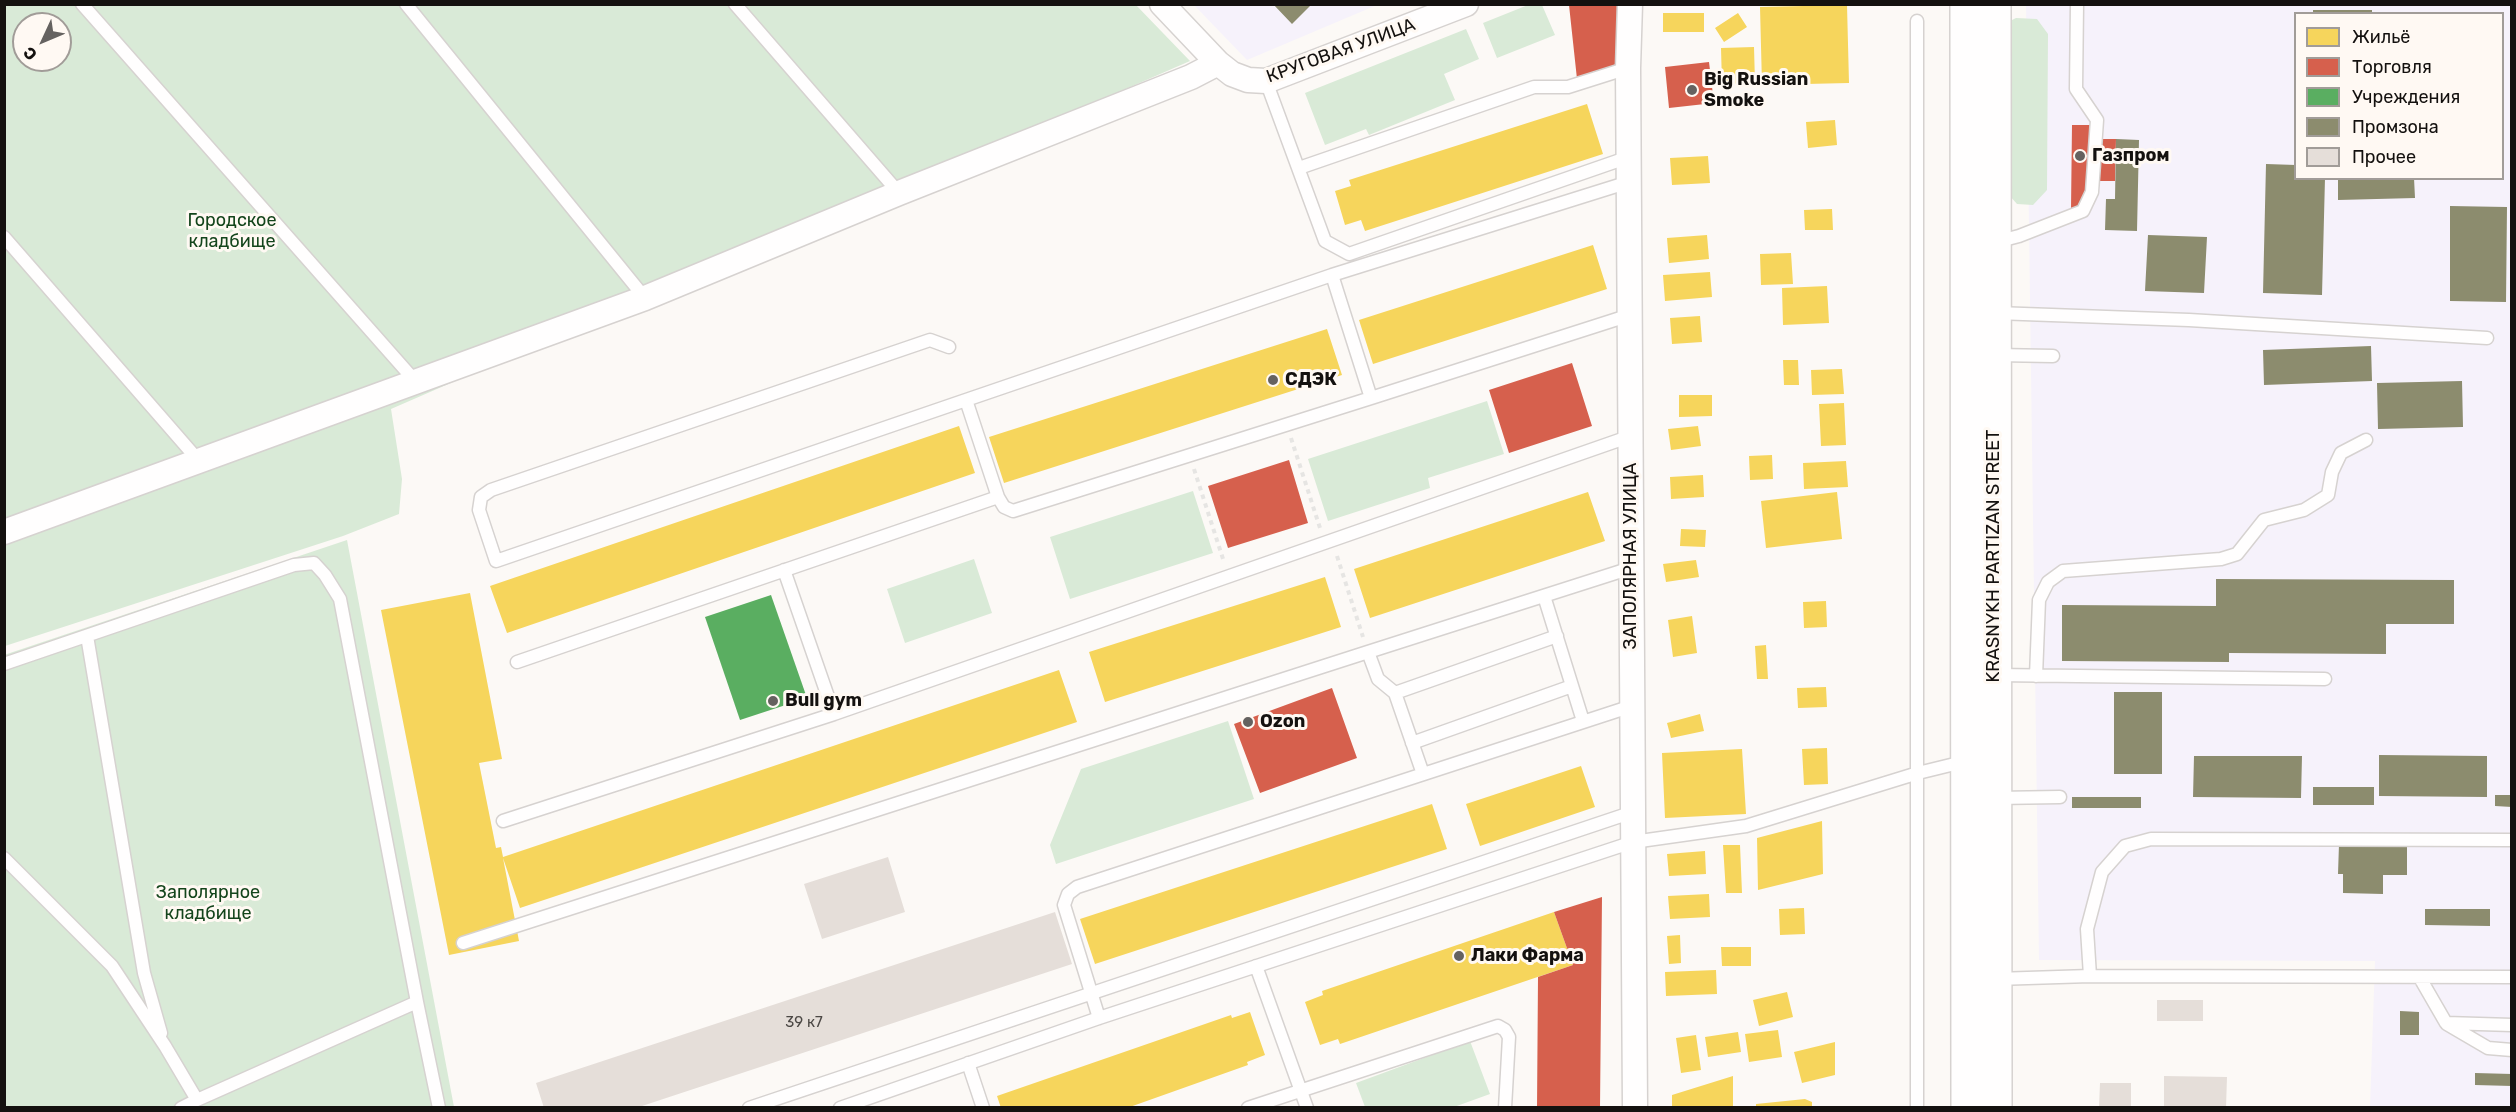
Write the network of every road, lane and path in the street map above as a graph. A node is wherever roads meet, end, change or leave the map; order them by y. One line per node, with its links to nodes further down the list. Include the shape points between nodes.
1 (81, 4): 28 (lane)
2 (406, 4): 21 (lane)
3 (735, 4): 17 (lane)
4 (1162, 4): 11 (street, КРУГОВАЯ УЛИЦА)
5 (1466, 4): 13 (street, КРУГОВАЯ УЛИЦА)
6 (1630, 4): 12 (street, ЗАПОЛЯРНАЯ УЛИЦА)
7 (1967, 4): 57 (main road, KRASNYKH PARTIZAN STREET)
8 (1994, 4): 19 (main road, KRASNYKH PARTIZAN STREET)
9 (2077, 4): 19 (lane, via 2076,89 2097,120 2092,192 2083,211)
10 (1917, 21): 58 (lane)
11 (1218, 63): 13 (street, КРУГОВАЯ УЛИЦА, via 1240,77); 17 (street)
12 (1628, 68): 14 (street, ЗАПОЛЯРНАЯ УЛИЦА); 15 (lane, via 1568,87 1534,87)
13 (1266, 81): 15 (lane)
14 (1629, 158): 15 (lane, via 1349,254 1325,240); 16 (street, ЗАПОЛЯРНАЯ УЛИЦА)
15 (1299, 168)
16 (1629, 182): 20 (lane); 23 (street, ЗАПОЛЯРНАЯ УЛИЦА)
17 (899, 193): 21 (street)
18 (4, 237): 35 (lane)
19 (1994, 243): 22 (main road, KRASNYKH PARTIZAN STREET)
20 (1332, 275): 29 (lane); 30 (lane)
21 (645, 298): 28 (street)
22 (1994, 313): 24 (lane); 26 (main road, KRASNYKH PARTIZAN STREET)
23 (1630, 315): 29 (lane); 32 (street, ЗАПОЛЯРНАЯ УЛИЦА)
24 (2487, 338)
25 (949, 346): 30 (lane, via 930,340 491,490 481,497 478,510 496,561)
26 (1994, 355): 27 (lane); 48 (main road, KRASNYKH PARTIZAN STREET)
27 (2053, 356)
28 (416, 382): 35 (street)
29 (1371, 398): 31 (lane)
30 (966, 400): 36 (lane)
31 (1287, 425): 34 (lane); 38 (path)
32 (1630, 436): 38 (lane); 39 (street, ЗАПОЛЯРНАЯ УЛИЦА)
33 (2366, 440): 49 (lane, via 2341,453 2332,471 2328,495 2304,510 2264,520 2237,554 2222,560 2063,572 2048,582 2039,600)
34 (1189, 456): 36 (lane, via 1022,510 1004,507); 41 (path)
35 (200, 461): 37 (street)
36 (998, 497): 40 (lane)
37 (4, 532)
38 (1328, 542): 41 (lane); 45 (path)
39 (1631, 567): 42 (lane); 53 (street, ЗАПОЛЯРНАЯ УЛИЦА)
40 (784, 570): 46 (lane); 54 (lane)
41 (1229, 576): 54 (lane)
42 (1545, 596): 44 (lane); 45 (lane)
43 (87, 636): 47 (lane); 74 (lane, via 294,565 314,563 325,575 340,599); 78 (lane, via 144,973)
44 (1557, 636): 51 (lane); 52 (lane)
45 (1368, 652): 52 (lane, via 1378,679); 67 (lane)
46 (517, 662)
47 (4, 664)
48 (1994, 675): 49 (lane); 61 (main road, KRASNYKH PARTIZAN STREET)
49 (2036, 676): 50 (lane)
50 (2325, 679)
51 (1572, 686): 55 (lane); 56 (lane)
52 (1395, 693): 56 (lane)
53 (1632, 706): 55 (lane); 62 (street, ЗАПОЛЯРНАЯ УЛИЦА)
54 (834, 714): 63 (lane)
55 (1583, 721): 59 (lane)
56 (1412, 743): 59 (lane)
57 (1968, 760): 58 (lane); 93 (main road, KRASNYKH PARTIZAN STREET)
58 (1918, 773): 65 (lane, via 1746,826); 92 (lane)
59 (1423, 774): 73 (lane, via 1077,887 1068,894 1064,905)
60 (2060, 797): 61 (lane)
61 (1995, 798): 72 (main road, KRASNYKH PARTIZAN STREET)
62 (1633, 812): 65 (street, ЗАПОЛЯРНАЯ УЛИЦА); 73 (lane)
63 (503, 820)
64 (2511, 840): 69 (lane, via 2151,839 2125,846 2102,873 2099,884 2087,929)
65 (1633, 842): 68 (lane); 91 (street, ЗАПОЛЯРНАЯ УЛИЦА)
66 (4, 858): 78 (lane, via 112,966)
67 (463, 943)
68 (1256, 966): 75 (lane); 81 (lane)
69 (2090, 976): 71 (lane); 72 (lane)
70 (2511, 977): 71 (lane)
71 (2420, 978): 76 (lane)
72 (1995, 979): 94 (main road, KRASNYKH PARTIZAN STREET)
73 (1091, 993): 75 (lane); 85 (lane)
74 (417, 1002): 82 (lane); 84 (lane)
75 (1099, 1018): 80 (lane)
76 (2446, 1023): 77 (lane); 79 (lane, via 2488,1048)
77 (2511, 1025)
78 (165, 1046): 82 (lane)
79 (2511, 1050)
80 (968, 1063): 86 (lane); 87 (lane)
81 (1301, 1090): 88 (lane); 89 (lane); 90 (lane, via 1498,1026 1509,1037)
82 (197, 1100): 83 (lane)
83 (180, 1107)
84 (439, 1107)
85 (749, 1107)
86 (840, 1107)
87 (983, 1107)
88 (1248, 1107)
89 (1307, 1107)
90 (1505, 1107)
91 (1635, 1107)
92 (1917, 1107)
93 (1968, 1107)
94 (1995, 1107)

